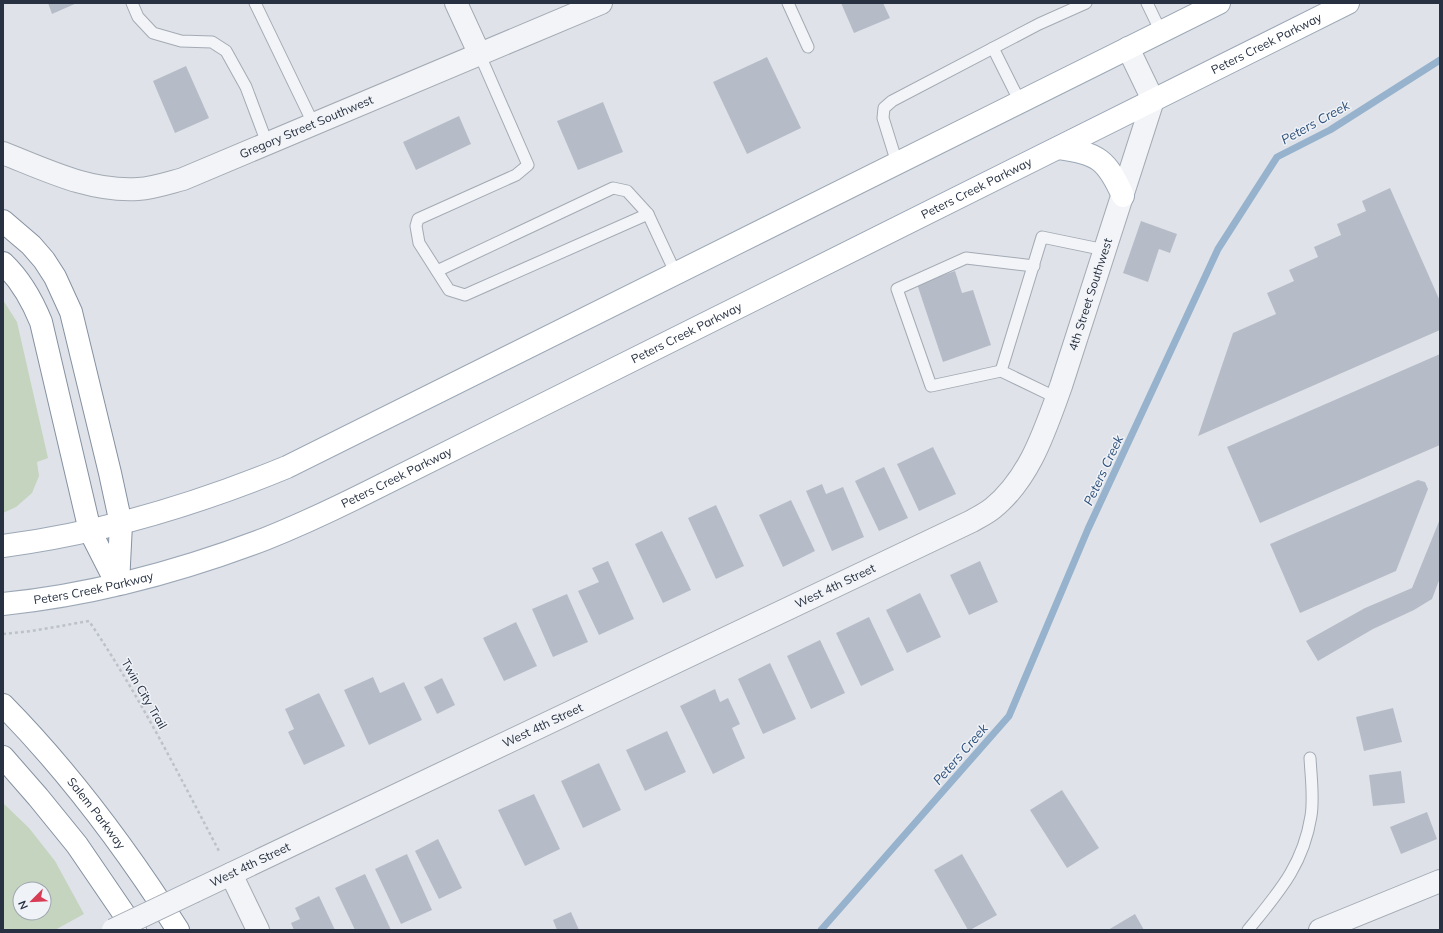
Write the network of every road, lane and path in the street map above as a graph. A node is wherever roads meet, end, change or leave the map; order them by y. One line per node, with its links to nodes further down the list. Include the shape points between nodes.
1 (132, 3): 18 (lane, via 138,17 153,33 181,41 212,42 226,51 246,87)
2 (255, 3): 17 (lane)
3 (456, 3): 14 (street)
4 (602, 3): 14 (street, Gregory Street Southwest)
5 (788, 3): 11 (lane)
6 (1086, 3): 12 (lane)
7 (1147, 3): 10 (lane)
8 (1219, 3): 10 (main road)
9 (1348, 3): 15 (main road, Peters Creek Parkway)
10 (1161, 32): 13 (main road)
11 (808, 47)
12 (992, 48): 16 (lane); 21 (lane, via 884,108 883,118)
13 (1128, 48): 15 (street); 16 (main road)
14 (479, 54): 17 (street, Gregory Street Southwest); 28 (lane, via 528,165 516,175 418,219 416,226 419,243)
15 (1153, 100): 19 (main road, Peters Creek Parkway); 22 (street, 4th Street Southwest)
16 (1020, 102): 21 (main road)
17 (313, 123): 18 (street, Gregory Street Southwest)
18 (267, 143): 20 (street, Gregory Street Southwest, via 183,178 138,189 114,189 72,180)
19 (1059, 148): 22 (main road, via 1088,153 1098,159 1112,174); 36 (main road, Peters Creek Parkway, via 311,520 221,554)
20 (3, 153)
21 (897, 163): 29 (main road)
22 (1123, 196): 25 (street, 4th Street Southwest)
23 (648, 214): 28 (lane, via 465,295 449,290); 28 (lane, via 627,191 613,188); 29 (lane)
24 (3, 221): 33 (main road, via 26,240 44,260 71,312)
25 (1105, 250): 27 (lane, via 1042,237); 31 (street, 4th Street Southwest)
26 (3, 263): 34 (main road, via 27,293 41,322)
27 (1034, 266): 30 (lane); 30 (lane, via 966,258 897,289 932,386)
28 (437, 271)
29 (676, 274): 33 (main road, via 287,467 202,500)
30 (1001, 371): 31 (lane)
31 (1057, 398): 32 (street, 4th Street Southwest, via 1025,472 998,504)
32 (972, 521): 43 (street, West 4th Street)
33 (121, 524): 34 (main road); 36 (main road)
34 (90, 531): 35 (main road); 36 (main road)
35 (3, 546)
36 (118, 584): 37 (main road, Peters Creek Parkway)
37 (3, 604)
38 (5, 634): 42 (path, Twin City Trail, via 89,621 138,700)
39 (3, 705): 47 (main road, Salem Parkway, via 61,768 105,823 143,875)
40 (3, 757): 46 (main road, via 77,845)
41 (1310, 758): 49 (lane, via 1311,815 1304,847 1278,893)
42 (221, 854)
43 (231, 874): 45 (street, West 4th Street, bridge); 48 (street)
44 (1440, 881): 50 (street)
45 (113, 930)
46 (135, 930)
47 (178, 930)
48 (258, 930)
49 (1248, 930)
50 (1320, 930)

